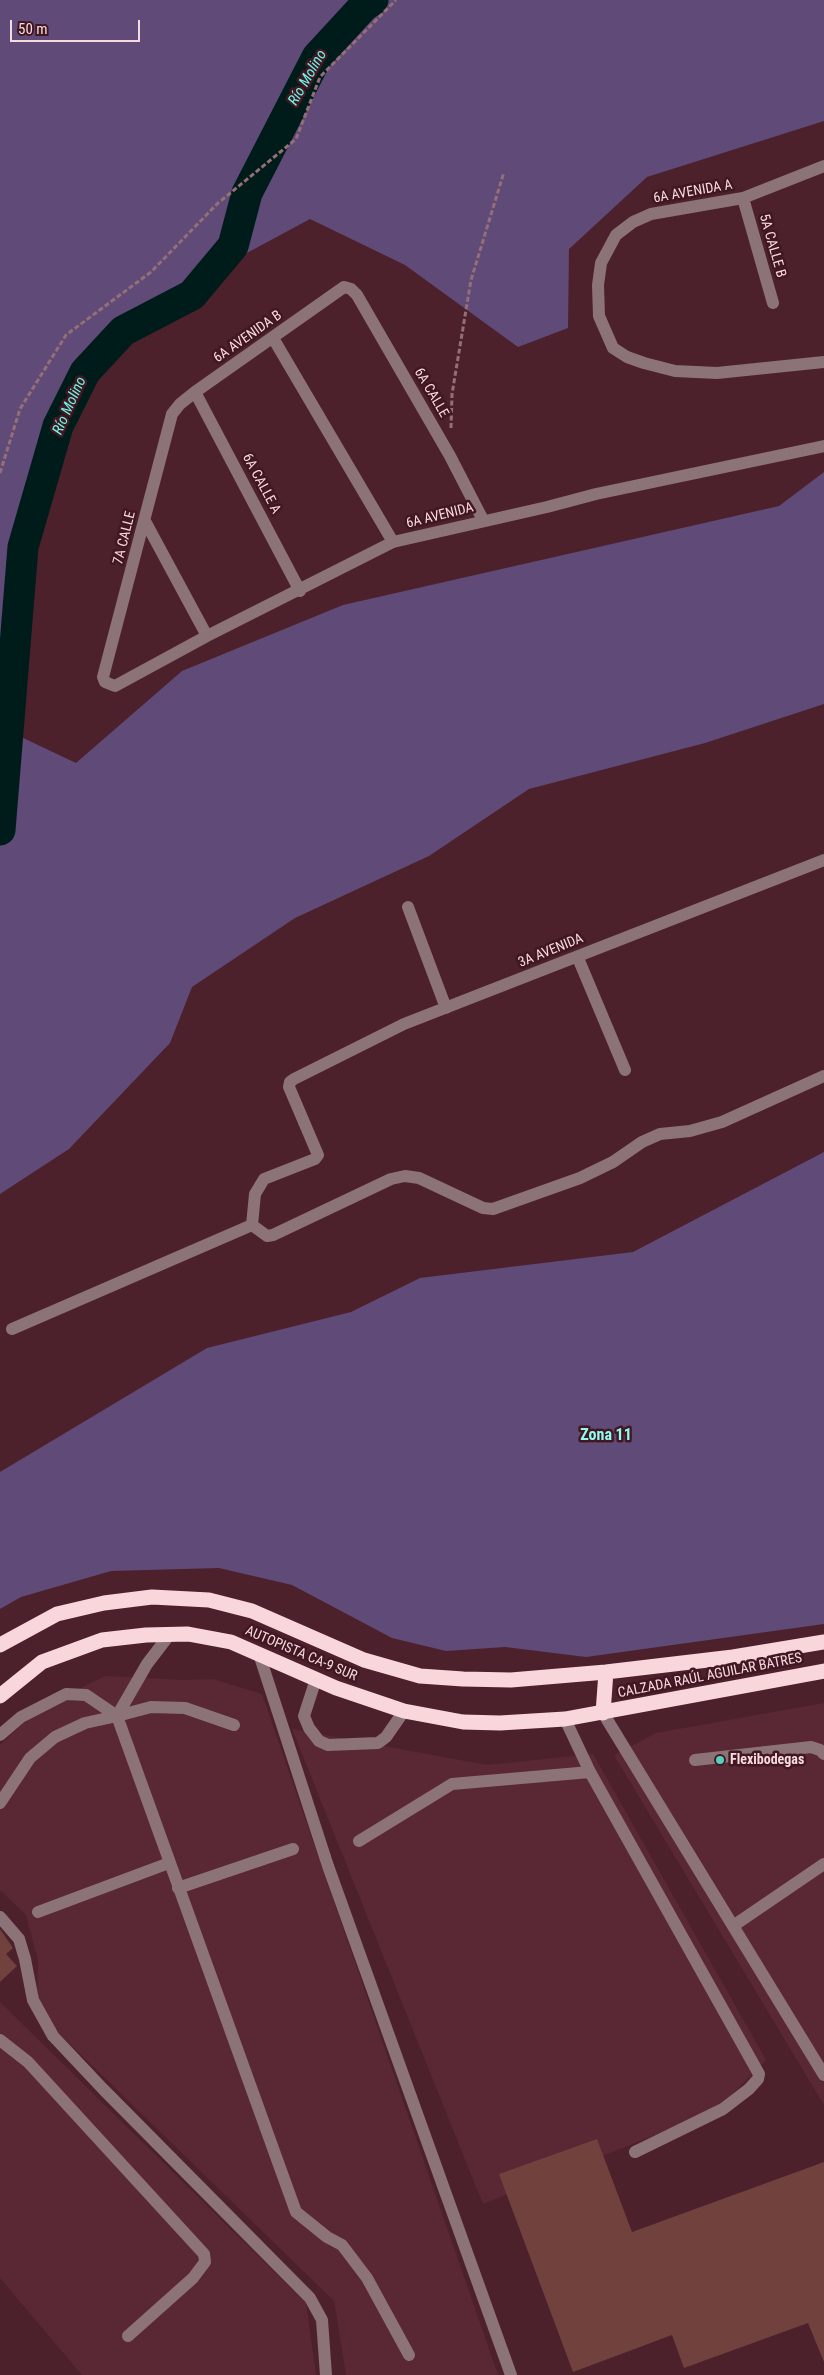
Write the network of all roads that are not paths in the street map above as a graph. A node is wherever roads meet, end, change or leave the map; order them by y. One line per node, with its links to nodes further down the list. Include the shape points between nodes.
1 (824, 166): 2 (street, 6A AVENIDA A)
2 (743, 198): 4 (street, 5A CALLE B); 6 (street, 6A AVENIDA A, via 651,214 616,235 601,263 598,285 599,316 613,348 627,357 675,371 717,373)
3 (344, 287): 5 (street, 6A AVENIDA B); 10 (street, 6A CALLE, via 357,295)
4 (773, 303)
5 (273, 338): 7 (street, 6A AVENIDA B); 12 (street)
6 (824, 362)
7 (195, 392): 8 (street, 6A AVENIDA B); 13 (street, 6A CALLE A)
8 (172, 414): 11 (street, 7A CALLE)
9 (824, 446): 10 (street, 6A AVENIDA)
10 (483, 520): 12 (street, 6A AVENIDA)
11 (145, 521): 14 (street); 15 (street, 7A CALLE)
12 (393, 542): 13 (street, 6A AVENIDA)
13 (300, 591): 14 (street, 6A AVENIDA)
14 (207, 636): 15 (street, 6A AVENIDA, via 115,686 105,682)
15 (107, 668)
16 (824, 860): 18 (street, 3A AVENIDA)
17 (408, 907): 19 (street)
18 (578, 958): 19 (street, 3A AVENIDA); 20 (street)
19 (446, 1008): 22 (street, 3A AVENIDA, via 404,1024 290,1082 289,1087 318,1155 264,1179 255,1194)
20 (625, 1070)
21 (824, 1076): 22 (street, via 722,1122 690,1131 660,1134 580,1178 493,1208 483,1208 419,1178 405,1176 391,1179 273,1235 267,1236)
22 (252, 1225): 23 (street)
23 (12, 1329)
24 (170, 1634): 27 (highway, AUTOPISTA CA-9 SUR, via 231,1642); 31 (highway, AUTOPISTA CA-9 SUR, via 102,1640 42,1662); 34 (street, via 147,1664)
25 (824, 1642): 29 (highway, CALZADA RAÚL AGUILAR BATRES)
26 (0, 1645): 29 (highway, AUTOPISTA CA-9 SUR, via 57,1614 104,1603 152,1597 210,1600 252,1611 364,1660 420,1676 511,1680)
27 (259, 1654): 30 (highway, AUTOPISTA CA-9 SUR); 56 (street, via 332,1876)
28 (824, 1671): 33 (highway, CALZADA RAÚL AGUILAR BATRES)
29 (606, 1672): 33 (highway)
30 (316, 1679): 32 (highway, AUTOPISTA CA-9 SUR); 32 (street, via 304,1716 319,1741 328,1745 378,1743)
31 (0, 1696)
32 (404, 1712): 35 (highway, AUTOPISTA CA-9 SUR, via 463,1722)
33 (603, 1713): 35 (highway, AUTOPISTA CA-9 SUR); 49 (street)
34 (117, 1716): 36 (street, via 151,1707 185,1708); 37 (street, via 86,1695 66,1694 21,1717); 41 (street, via 85,1723 55,1737 30,1758); 44 (street)
35 (564, 1719): 40 (street)
36 (234, 1725)
37 (0, 1735)
38 (824, 1754): 39 (street, via 811,1748)
39 (695, 1760)
40 (590, 1772): 42 (street, via 452,1784); 52 (street, via 759,2074 750,2088 723,2109)
41 (0, 1803)
42 (359, 1841)
43 (293, 1849): 46 (street)
44 (169, 1863): 46 (street); 47 (street)
45 (824, 1864): 49 (street)
46 (178, 1888): 54 (street, via 296,2212 342,2245 367,2278)
47 (38, 1912)
48 (0, 1917): 55 (street, via 18,1939 33,2000 53,2036 310,2298 322,2320)
49 (733, 1926): 51 (street)
50 (0, 2040): 53 (street, via 28,2062 204,2254 205,2262 193,2278)
51 (824, 2075)
52 (635, 2152)
53 (128, 2336)
54 (409, 2355)
55 (326, 2375)
56 (511, 2375)

